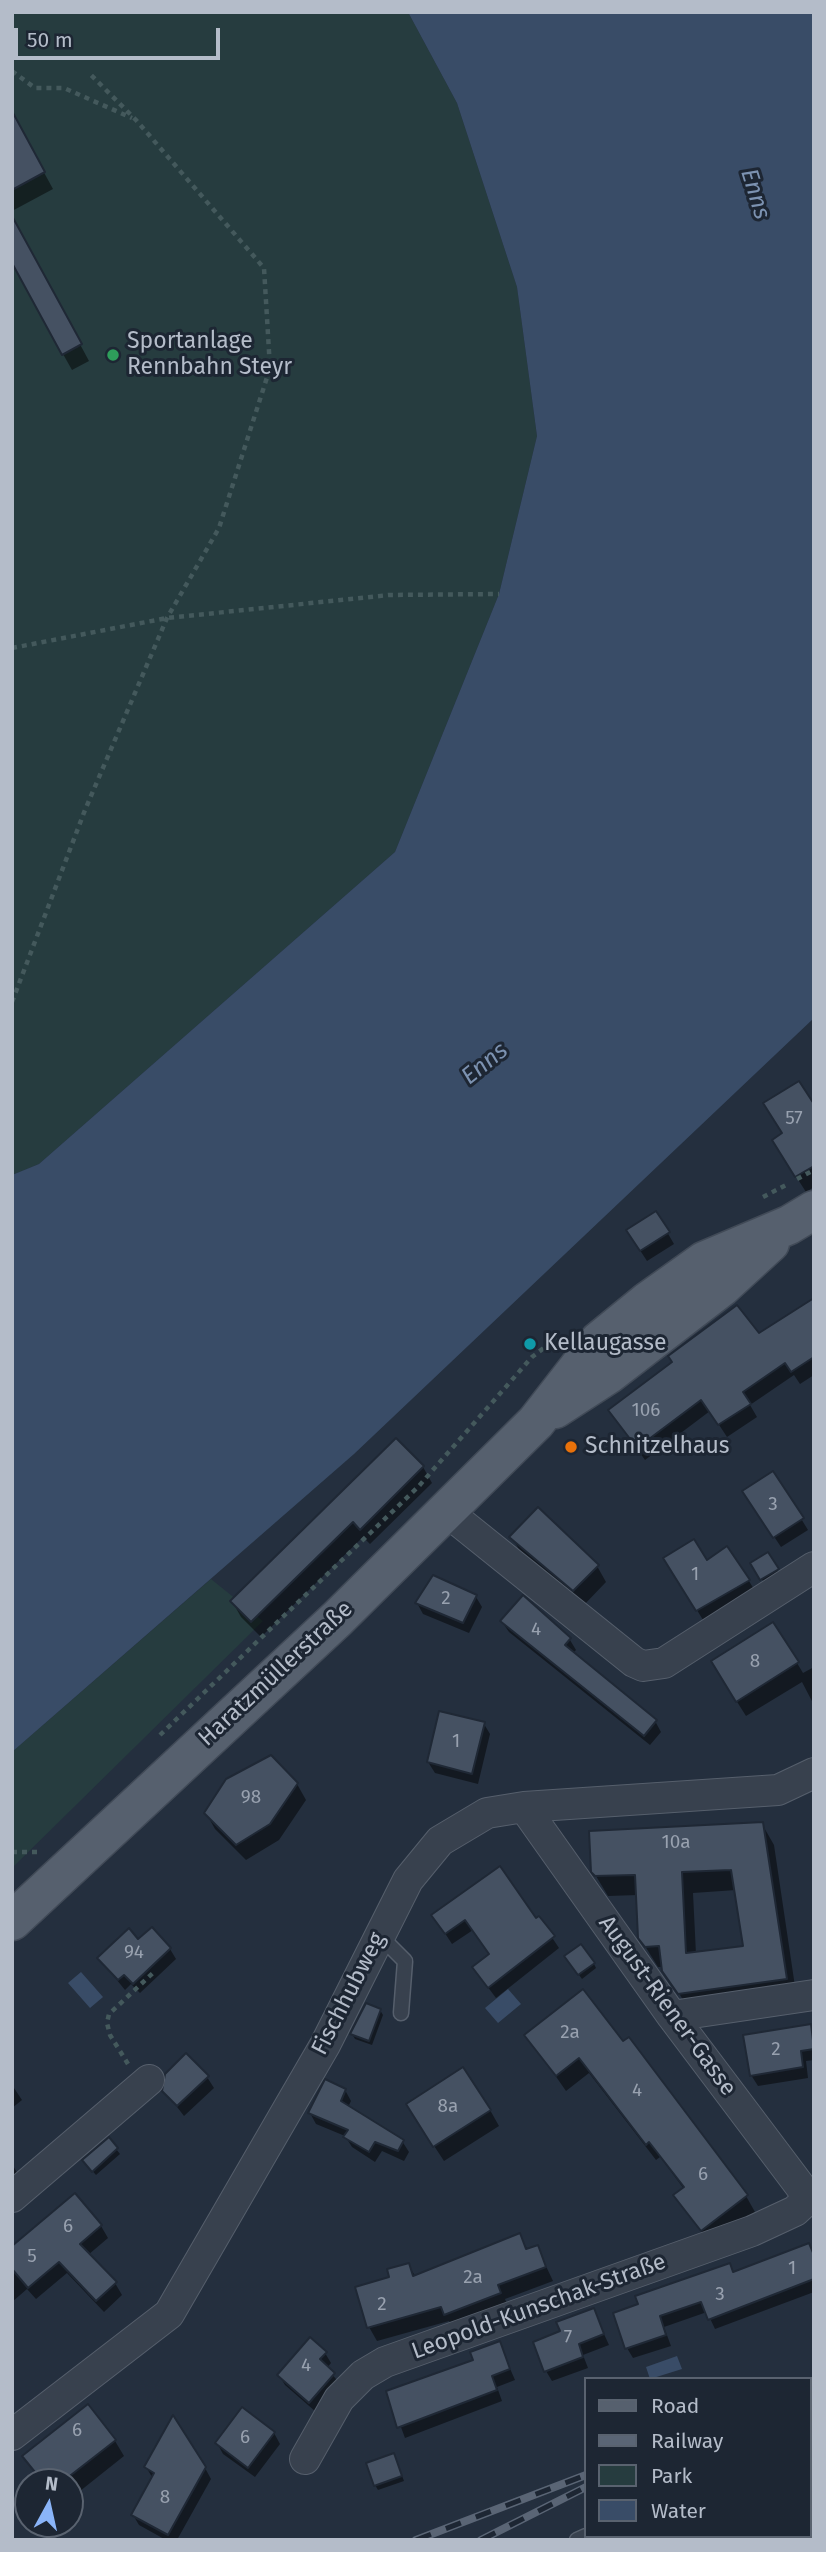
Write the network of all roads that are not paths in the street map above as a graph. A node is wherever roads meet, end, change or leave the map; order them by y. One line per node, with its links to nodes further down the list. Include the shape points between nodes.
1 (801, 1218): 2 (main road, Haratzmüllerstraße, via 704,1261 599,1341 536,1422)
2 (446, 1511): 3 (street, via 643,1666 664,1663); 6 (main road, Haratzmüllerstraße, via 337,1619)
3 (814, 1567)
4 (814, 1773): 5 (street, Fischhubweg, via 778,1790)
5 (524, 1807): 7 (street, Fischhubweg, via 486,1813 440,1841 408,1880); 10 (street, August-Riener-Gasse)
6 (12, 1921)
7 (379, 1935): 9 (lane, via 405,1961); 14 (street, Fischhubweg, via 325,2045 169,2314)
8 (814, 1995): 10 (street)
9 (401, 2013)
10 (672, 2016): 13 (street, August-Riener-Gasse)
11 (145, 2082): 12 (street)
12 (12, 2197)
13 (811, 2200): 15 (street, Leopold-Kunschak-Straße, via 752,2231 385,2362 363,2375 339,2399)
14 (12, 2435)
15 (305, 2459)

